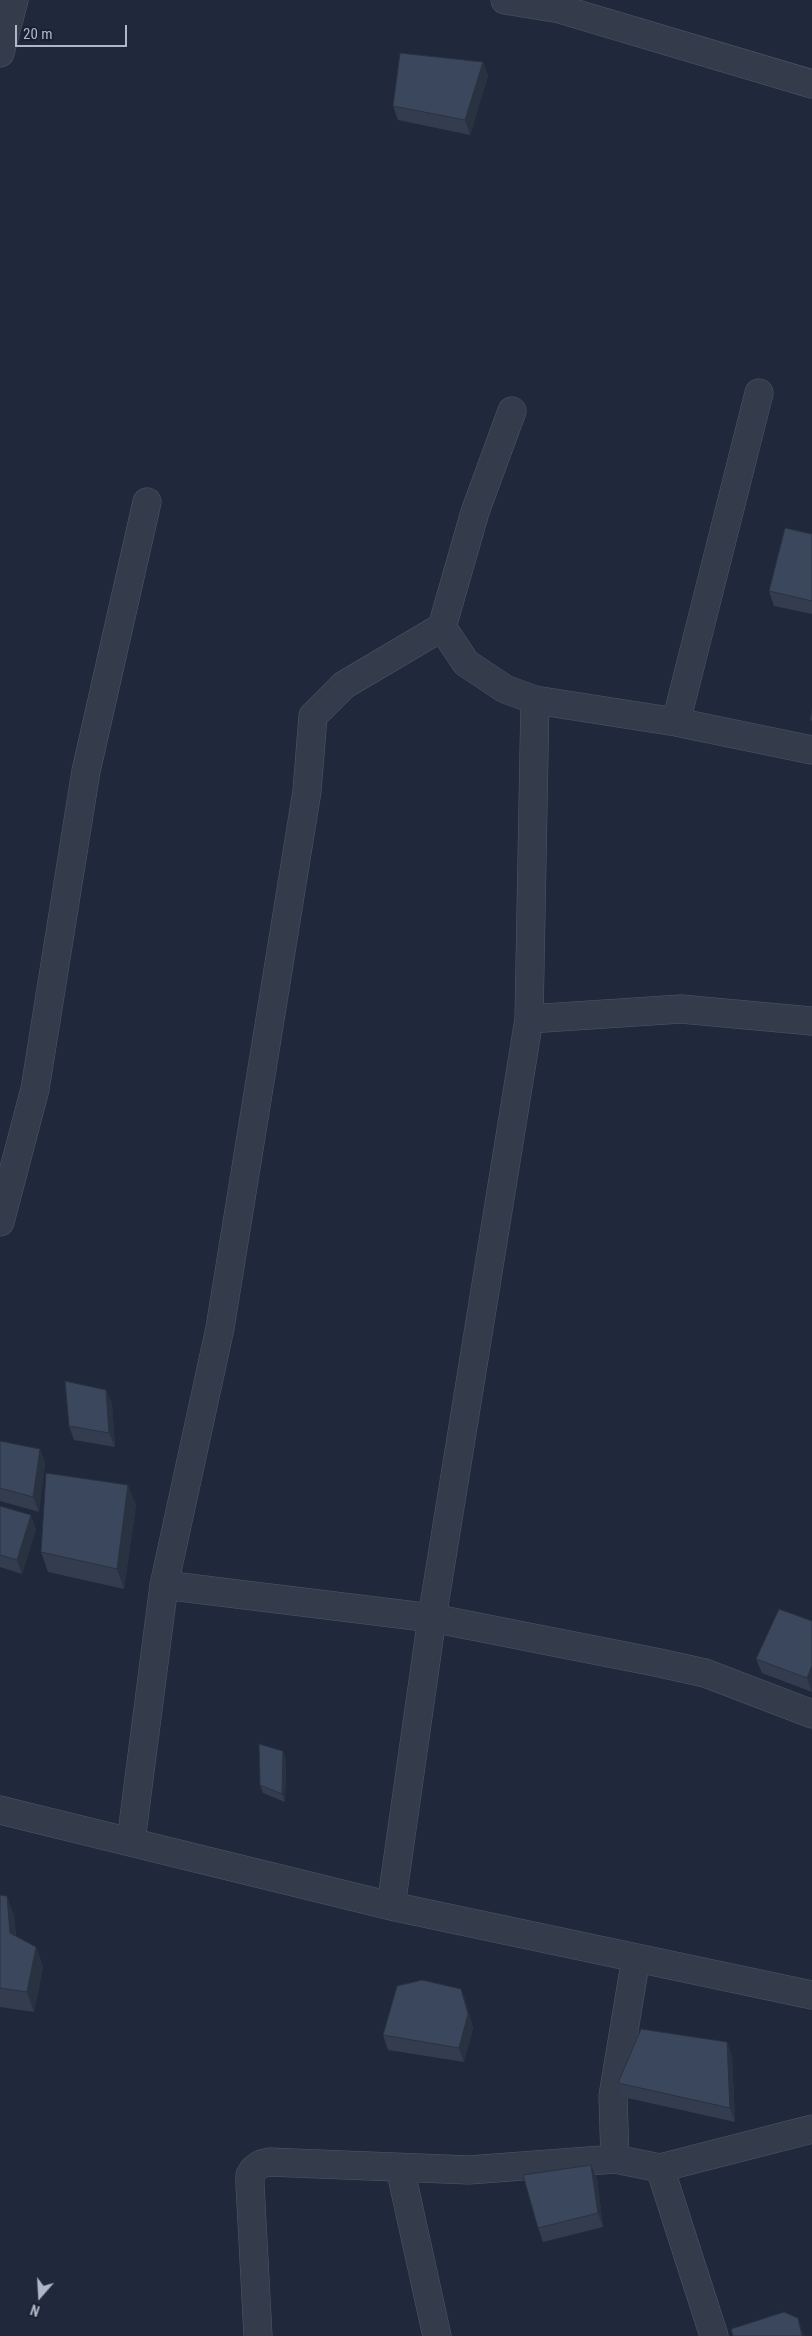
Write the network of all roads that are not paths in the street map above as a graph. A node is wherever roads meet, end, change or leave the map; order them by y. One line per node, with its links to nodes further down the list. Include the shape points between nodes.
1 (14, 0): 4 (street)
2 (505, 0): 3 (street)
3 (561, 4): 5 (street)
4 (0, 53)
5 (812, 84)
6 (759, 393): 11 (street)
7 (512, 411): 9 (street, via 475,512)
8 (147, 502): 15 (street, via 86,771 35,1089)
9 (442, 627): 10 (street, via 466,663 505,689); 16 (street, via 344,685 313,716 307,791 220,1328)
10 (535, 700): 11 (street); 13 (street)
11 (676, 722): 12 (street)
12 (812, 750)
13 (528, 1019): 14 (street, via 681,1009); 17 (street)
14 (812, 1021)
15 (0, 1222)
16 (164, 1586): 17 (street); 20 (street)
17 (432, 1618): 18 (street, via 705,1673); 21 (street)
18 (812, 1714)
19 (0, 1810): 20 (street)
20 (131, 1841): 21 (street)
21 (391, 1906): 22 (street)
22 (636, 1958): 23 (street); 25 (street, via 613,2096)
23 (812, 1995)
24 (812, 2130): 27 (street)
25 (615, 2159): 26 (street, via 469,2170); 27 (street)
26 (400, 2168): 28 (street, via 269,2162 254,2169 250,2184); 29 (street)
27 (660, 2168): 30 (street)
28 (258, 2336)
29 (437, 2336)
30 (714, 2336)

